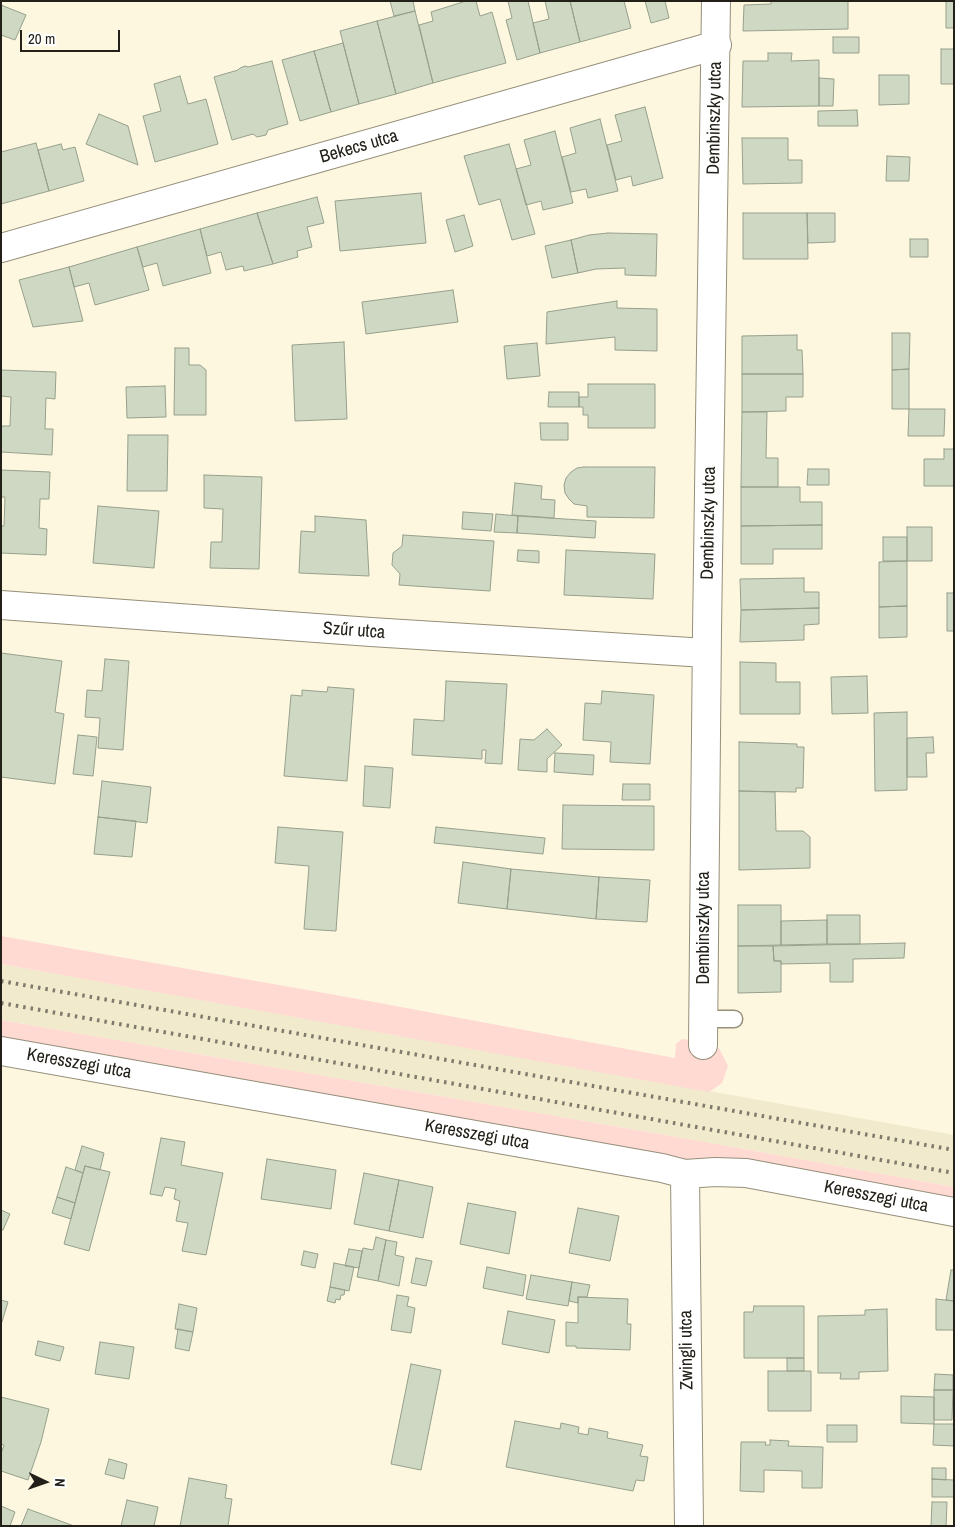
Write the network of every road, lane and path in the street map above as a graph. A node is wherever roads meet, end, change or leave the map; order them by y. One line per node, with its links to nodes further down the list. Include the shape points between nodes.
1 (716, 1): 2 (street, Dembinszky utca)
2 (716, 45): 3 (street, Bekecs utca); 5 (street, Dembinszky utca)
3 (1, 248)
4 (1, 605): 5 (street, Szűr utca)
5 (706, 653): 7 (street, Dembinszky utca)
6 (734, 1019): 7 (lane)
7 (703, 1032)
8 (1, 1050): 9 (street, Keresszegi utca)
9 (685, 1174): 10 (street, Keresszegi utca, via 746,1173); 11 (street, Zwingli utca)
10 (954, 1212)
11 (689, 1526)

